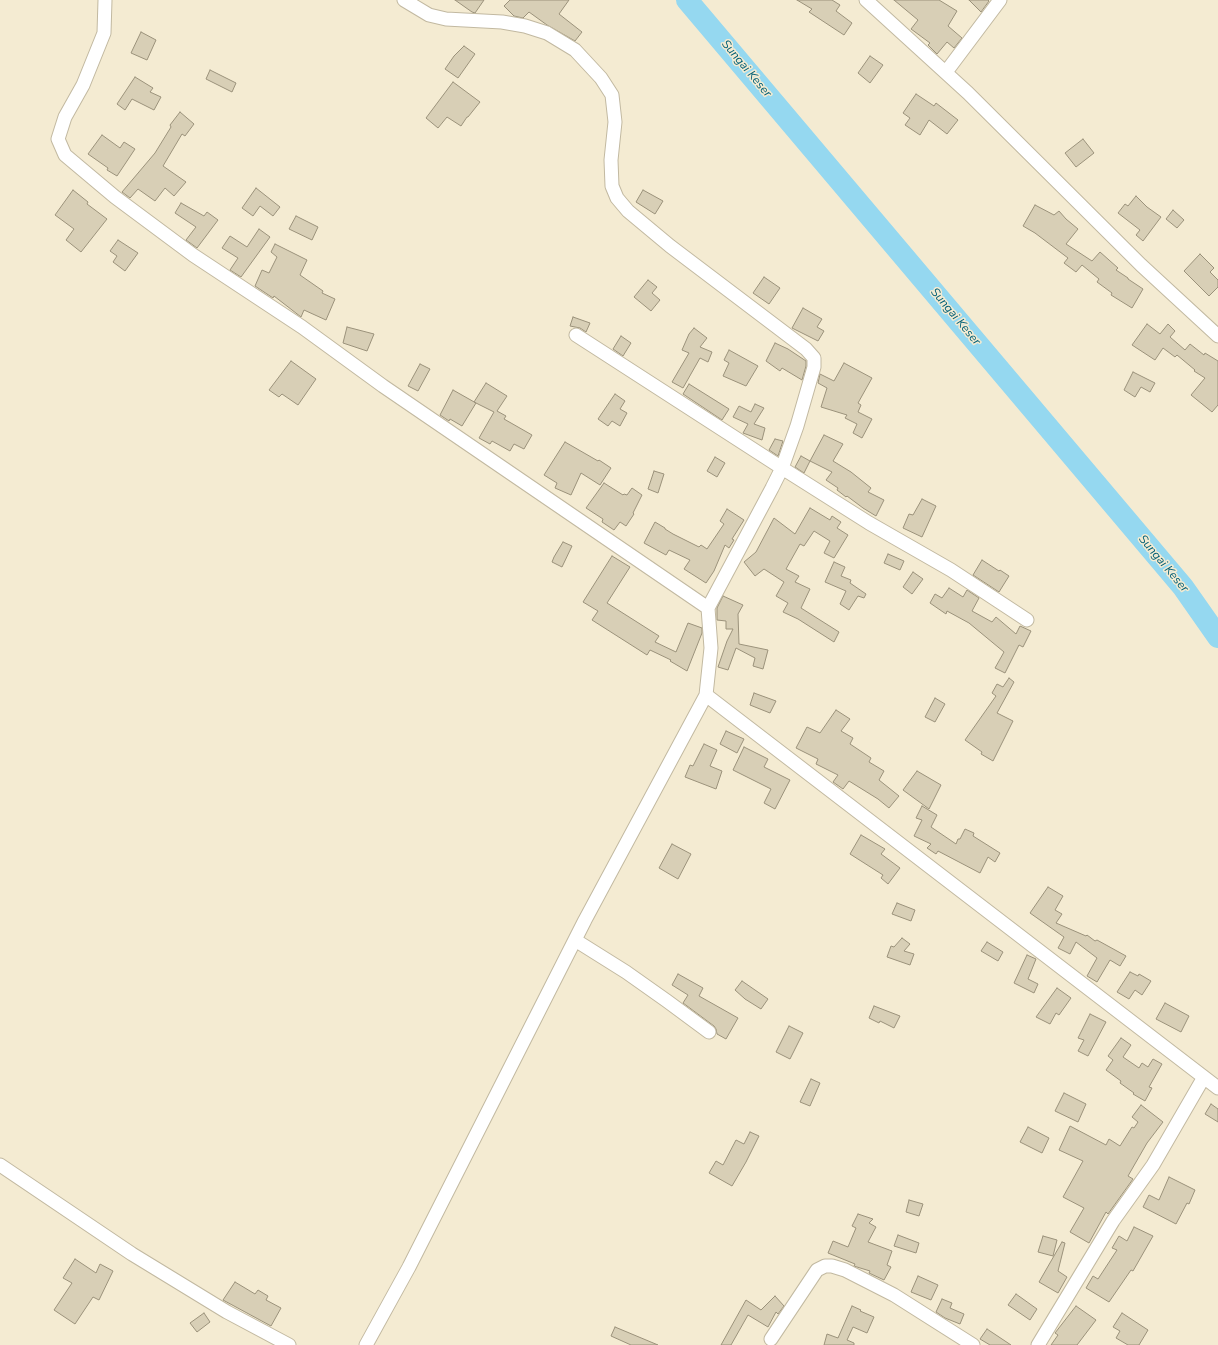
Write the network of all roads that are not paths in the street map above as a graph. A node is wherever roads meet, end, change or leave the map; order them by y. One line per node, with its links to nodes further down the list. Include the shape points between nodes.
1 (105, 0): 9 (street, via 104,33 83,84 64,117 58,139 65,155 115,197 193,255 302,327 383,386)
2 (404, 0): 8 (street, via 429,15 446,19 502,22 547,33 575,50 601,78 612,96 615,122 611,160 612,186 617,198 670,246 806,349 814,358 814,367 797,426)
3 (866, 0): 5 (street)
4 (1000, 0): 5 (street)
5 (946, 72): 7 (street, via 1141,265)
6 (576, 335): 8 (street)
7 (1218, 336)
8 (782, 468): 9 (street); 10 (street, via 869,523 951,570)
9 (708, 608): 11 (street, via 711,648)
10 (1027, 620)
11 (706, 695): 12 (street); 14 (street)
12 (575, 940): 13 (street, via 650,988); 19 (street, via 409,1267)
13 (708, 1032)
14 (1204, 1077): 15 (street); 21 (street, via 1153,1165 1113,1221)
15 (1218, 1088)
16 (0, 1165): 18 (street, via 139,1258 227,1312)
17 (772, 1343): 20 (street, via 817,1270 832,1266 894,1295)
18 (289, 1345)
19 (366, 1345)
20 (973, 1345)
21 (1038, 1345)

